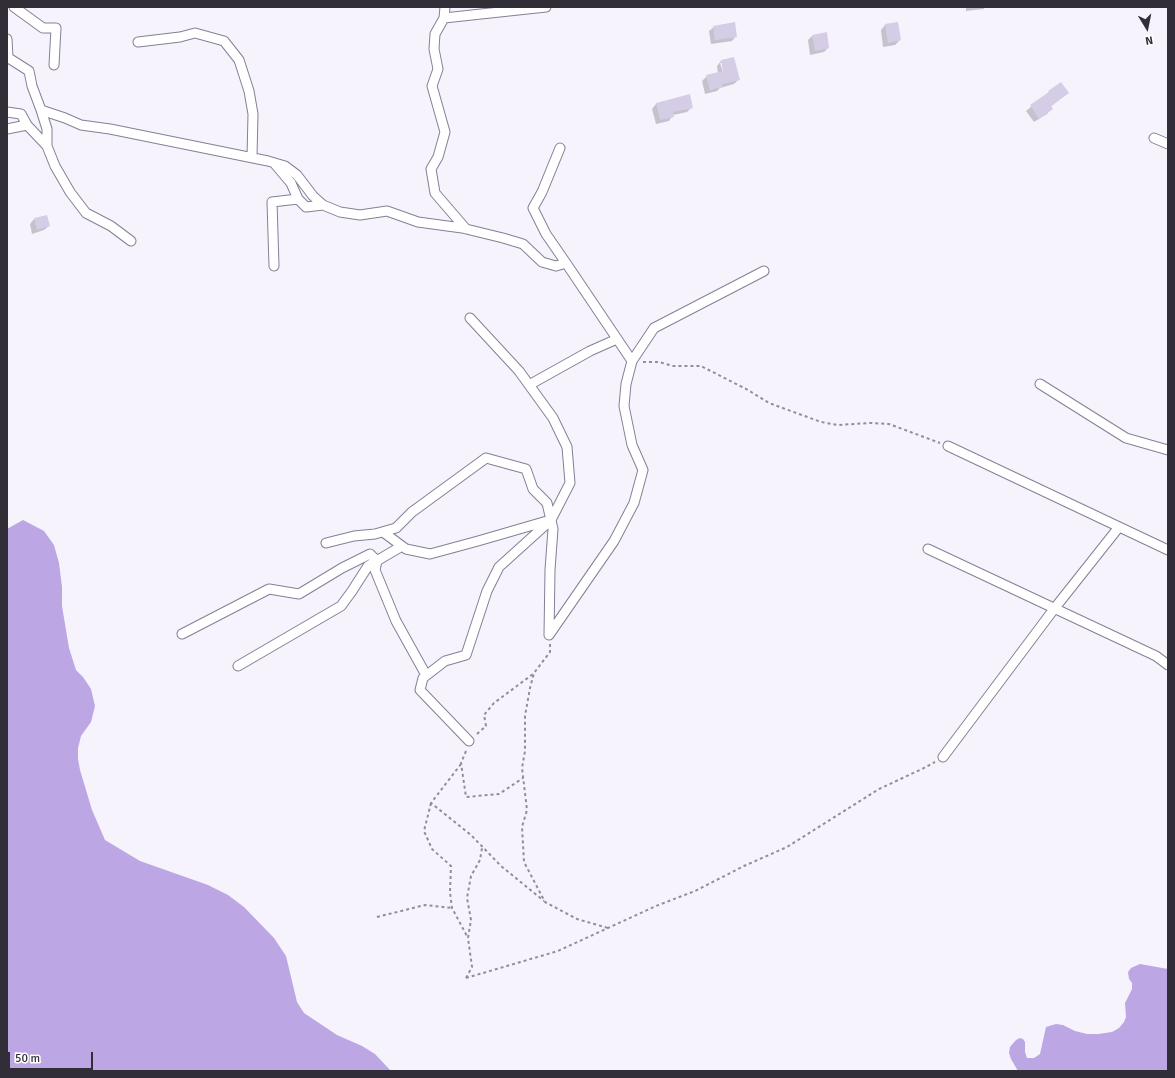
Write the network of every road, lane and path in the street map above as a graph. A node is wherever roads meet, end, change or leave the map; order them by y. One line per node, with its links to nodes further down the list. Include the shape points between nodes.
1 (14, 7): 8 (street, via 43,28 56,28)
2 (445, 7): 4 (street)
3 (546, 7): 4 (street)
4 (444, 18): 21 (street, via 435,34 434,49 438,69 432,86 445,132 438,157 431,169 435,194)
5 (7, 39): 7 (street)
6 (138, 42): 17 (street, via 195,33 224,41 239,60 249,91 254,114)
7 (7, 57): 9 (street, via 29,71)
8 (54, 65)
9 (41, 110): 15 (street, via 47,129); 17 (street, via 81,125)
10 (7, 112): 11 (street, via 21,114)
11 (27, 125): 12 (street); 15 (street)
12 (7, 128)
13 (1154, 138): 14 (street)
14 (1168, 144)
15 (47, 146): 22 (street, via 70,192 86,213 111,226)
16 (560, 148): 23 (street, via 533,208 546,234)
17 (252, 157): 18 (street)
18 (274, 163): 19 (street, via 291,183); 20 (street, via 285,166 297,174)
19 (298, 199): 20 (street, via 306,207); 24 (street, via 272,202)
20 (323, 205): 21 (street, via 340,212 360,215 387,212 418,222)
21 (466, 229): 23 (street, via 523,244 542,262 556,266)
22 (131, 242)
23 (566, 263): 27 (street)
24 (274, 266)
25 (764, 271): 28 (street, via 654,328)
26 (470, 318): 30 (street)
27 (617, 339): 28 (street); 30 (street)
28 (632, 361): 31 (path, via 659,362 673,366 701,366 769,403 821,422 838,425 889,424); 43 (street, via 624,406 632,445 644,470 634,502 614,541)
29 (1040, 384): 32 (street, via 1126,438)
30 (529, 385): 33 (street, via 553,418 567,447 570,483)
31 (948, 446): 34 (street)
32 (1168, 450)
33 (551, 520): 35 (street, via 547,503 534,489 526,469 486,458 412,512 396,528); 37 (street, via 430,554 406,550); 43 (street, via 553,529); 47 (street, via 499,567 486,591 466,655 445,660)
34 (1120, 527): 39 (street); 41 (street)
35 (383, 532): 36 (street); 37 (street)
36 (326, 543)
37 (402, 546): 40 (street)
38 (928, 550): 41 (street)
39 (1168, 550)
40 (377, 561): 42 (street, via 370,554 299,594 269,589); 45 (street, via 368,566 341,606); 47 (street, via 375,570 396,622)
41 (1054, 609): 44 (street, via 1156,656); 49 (street)
42 (182, 634)
43 (549, 635): 46 (path, via 550,652)
44 (1168, 665)
45 (238, 666)
46 (534, 673): 48 (path, via 494,703 484,715 486,726); 51 (path, via 525,716)
47 (426, 675): 48 (street, via 420,690)
48 (469, 741): 50 (path)
49 (943, 757): 57 (path, via 880,789 787,847)
50 (462, 763): 51 (path, via 466,797 499,794); 52 (path)
51 (523, 777): 54 (path, via 527,810 522,827 524,862)
52 (431, 803): 53 (path, via 472,835); 55 (path, via 424,831 432,849 451,866)
53 (482, 847): 54 (path); 58 (path, via 480,860 471,876 467,898 471,920)
54 (545, 902): 57 (path, via 576,919)
55 (452, 908): 56 (path, via 425,905); 58 (path)
56 (377, 917)
57 (609, 928): 58 (path, via 558,951 466,978 472,967)
58 (468, 938)

